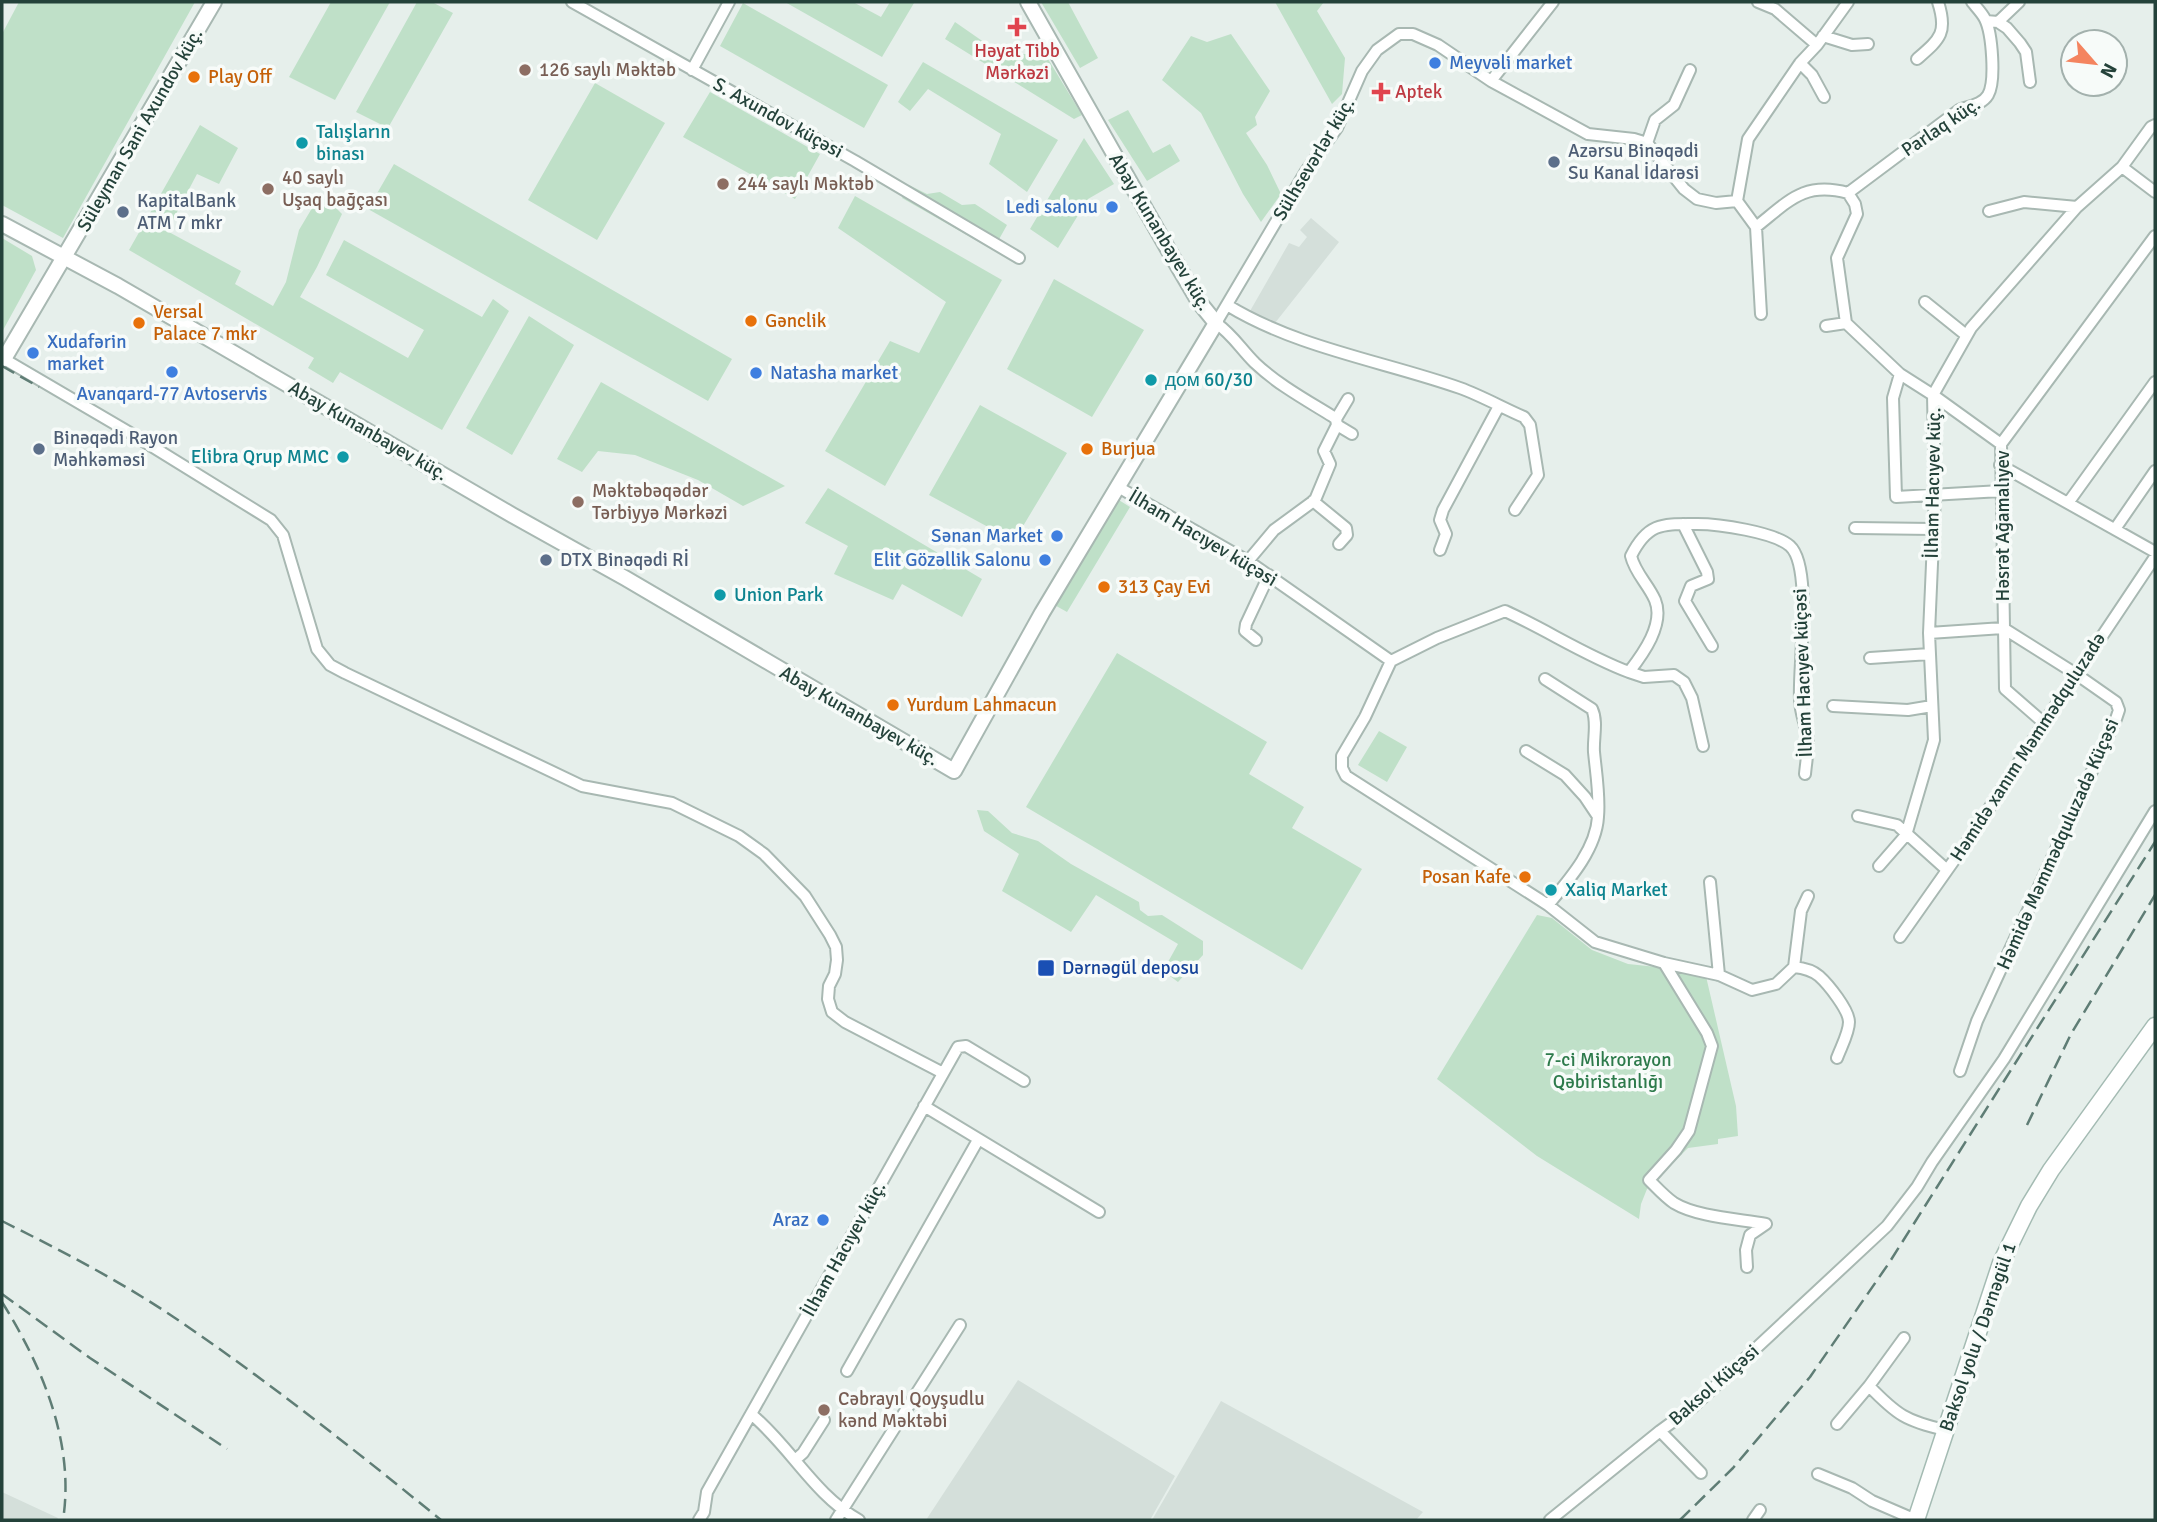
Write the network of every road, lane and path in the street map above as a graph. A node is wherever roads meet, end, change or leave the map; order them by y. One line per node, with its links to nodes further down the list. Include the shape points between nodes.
1 (214, 2): 33 (street, Süleyman Sani Axundov küç.)
2 (572, 2): 17 (street, S. Axundov küçəsi)
3 (729, 2): 17 (street)
4 (1028, 2): 38 (street, Abay Kunanbayev küç., via 1169,251)
5 (1553, 2): 19 (street)
6 (1758, 2): 13 (street)
7 (1848, 2): 13 (street)
8 (1938, 2): 15 (street, via 1944,19 1941,30)
9 (1972, 2): 11 (street, Parlaq küç.)
10 (2019, 2): 12 (street)
11 (1986, 21): 12 (street); 26 (street, Parlaq küç., via 1993,64 1988,95 1981,103 1959,110)
12 (1998, 22): 20 (street, via 2026,52)
13 (1820, 40): 14 (street); 16 (street)
14 (1868, 44)
15 (1917, 59)
16 (1800, 63): 21 (street); 27 (street, via 1748,139)
17 (692, 69): 34 (street, S. Axundov küçəsi)
18 (1690, 70): 23 (street, via 1671,110 1655,120)
19 (1491, 80): 23 (street, Sülhsevərlər küç., via 1588,134); 36 (street, Sülhsevərlər küç., via 1413,34 1399,34 1377,50 1362,71 1337,128)
20 (2030, 82)
21 (1824, 97)
22 (2155, 125): 24 (street, İlham Hacıyev küç.)
23 (1647, 143): 27 (street, via 1697,199)
24 (2122, 167): 25 (street); 28 (street, İlham Hacıyev küç.)
25 (2155, 192)
26 (1849, 193): 31 (street, via 1816,189 1797,195); 39 (street, via 1857,214 1837,258)
27 (1737, 201): 31 (street)
28 (2077, 207): 29 (street, via 2024,202); 41 (street, İlham Hacıyev küç.)
29 (1989, 211)
30 (2, 225): 33 (street)
31 (1756, 227): 37 (street)
32 (2155, 236): 50 (street, Həsrət Ağamalıyev)
33 (65, 257): 42 (street, Süleyman Sani Axundov küç.); 53 (street, Abay Kunanbayev küç., via 954,771)
34 (1019, 257)
35 (1925, 302): 41 (street)
36 (1227, 305): 38 (street, Sülhsevərlər küç.); 47 (street, via 1291,336 1462,389)
37 (1761, 314)
38 (1216, 323): 48 (street, via 1255,363); 53 (street, Abay Kunanbayev küç.)
39 (1846, 323): 40 (street); 43 (street)
40 (1826, 326)
41 (1966, 335): 45 (street, İlham Hacıyev küç.)
42 (3, 358): 100 (street, via 271,520 286,543 317,649 330,664 582,786 672,803 739,836 764,854 804,896 836,947 828,999 832,1012)
43 (1900, 374): 45 (street); 55 (street, via 1893,398 1896,497)
44 (2155, 382): 57 (street)
45 (1933, 395): 50 (street); 55 (street, İlham Hacıyev küç.)
46 (1348, 399): 48 (street)
47 (1499, 406): 58 (street, via 1524,417 1530,425 1538,475); 64 (street, via 1443,510 1440,520 1446,534)
48 (1336, 422): 49 (street); 56 (street, via 1324,451 1330,464)
49 (1352, 434)
50 (2001, 444): 51 (street, Həsrət Ağamalıyev)
51 (2000, 464): 54 (street, Həsrət Ağamalıyev); 57 (street)
52 (2155, 471): 62 (street)
53 (1118, 488): 66 (street, İlham Hacıyev küçəsi)
54 (2001, 491): 55 (street); 68 (street, Həsrət Ağamalıyev)
55 (1935, 495): 61 (street, İlham Hacıyev küç.)
56 (1313, 501): 63 (street, via 1346,527 1347,535); 66 (street, via 1275,530)
57 (2068, 503): 62 (street)
58 (1515, 510)
59 (1683, 524): 71 (street, via 1708,579 1691,586 1685,601); 75 (street, İlham Hacıyev küçəsi, via 1663,524 1647,533 1631,556 1656,602 1657,626); 83 (street, İlham Hacıyev küçəsi, via 1769,535 1791,547 1798,560 1804,612 1800,701 1808,742)
60 (1855, 528): 61 (street)
61 (1933, 529): 69 (street, İlham Hacıyev küç.)
62 (2115, 529): 65 (street)
63 (1339, 544)
64 (1440, 550)
65 (2155, 554): 76 (street, Həmidə xanım Məmmədquluzadə)
66 (1248, 561): 67 (street, İlham Hacıyev küçəsi)
67 (1269, 575): 70 (street, via 1246,624 1245,631); 74 (street, İlham Hacıyev küçəsi)
68 (2003, 628): 69 (street); 76 (street, Həmidə Məmmədquluzadə Küçəsi); 80 (street, Həsrət Ağamalıyev, via 2005,689)
69 (1929, 633): 72 (street, İlham Hacıyev küç.)
70 (1256, 640)
71 (1712, 646)
72 (1930, 654): 73 (street); 79 (street, İlham Hacıyev küç.)
73 (1871, 658)
74 (1391, 661): 75 (street, via 1505,611); 92 (street, via 1342,756 1346,776)
75 (1629, 672): 81 (street, via 1644,677 1674,675 1685,682)
76 (2076, 674): 80 (street, Həmidə xanım Məmmədquluzadə); 99 (street, Həmidə Məmmədquluzadə Küçəsi, via 2116,702 2119,710 1977,1021)
77 (1545, 679): 86 (street, via 1592,709 1595,716)
78 (1833, 706): 79 (street, via 1908,710)
79 (1932, 706): 87 (street, İlham Hacıyev küç., via 1934,740)
80 (2043, 723): 89 (street, Həmidə xanım Məmmədquluzadə)
81 (1703, 746)
82 (1526, 751): 86 (street, via 1565,775)
83 (1805, 774)
84 (2155, 811): 114 (street, Baksol Küçəsi, via 2004,1059 1887,1226 1693,1407)
85 (1858, 816): 87 (street, via 1896,825)
86 (1598, 817): 92 (street, via 1578,867)
87 (1906, 835): 88 (street, İlham Hacıyev küç.); 89 (street)
88 (1879, 866)
89 (1947, 870): 93 (street, Həmidə xanım Məmmədquluzadə)
90 (1710, 882): 96 (street)
91 (1808, 896): 95 (street, via 1801,911)
92 (1548, 905): 94 (street, via 1595,942)
93 (1900, 937)
94 (1664, 963): 96 (street); 105 (street, via 1712,1045 1689,1131 1650,1181 1675,1203 1698,1212 1766,1224 1750,1235)
95 (1794, 967): 96 (street, via 1776,985 1752,990); 98 (street, via 1819,976 1848,1016)
96 (1719, 975)
97 (2155, 1026): 113 (main road, Baksol yolu / Dərnəgül 1, via 2029,1206 2001,1262)
98 (1837, 1058)
99 (1960, 1072)
100 (943, 1073): 101 (street, İlham Hacıyev küç., via 958,1047 966,1046); 102 (street, İlham Hacıyev küç.)
101 (1024, 1082)
102 (924, 1106): 103 (street); 110 (street, İlham Hacıyev küç.)
103 (978, 1140): 104 (street); 108 (street)
104 (1099, 1212)
105 (1748, 1267)
106 (960, 1325): 119 (street)
107 (1904, 1338): 109 (street)
108 (847, 1371)
109 (1869, 1386): 112 (street); 113 (street, via 1904,1417)
110 (751, 1414): 115 (street); 120 (street, İlham Hacıyev küç., via 707,1492)
111 (824, 1420): 115 (street)
112 (1837, 1424)
113 (1945, 1430): 124 (main road, Baksol yolu / Dərnəgül 1)
114 (1660, 1432): 116 (street); 122 (street, Baksol Küçəsi)
115 (795, 1460): 119 (street)
116 (1701, 1473)
117 (1818, 1475): 124 (street)
118 (1760, 1510): 123 (street)
119 (839, 1515): 121 (street)
120 (699, 1520)
121 (859, 1520)
122 (1550, 1520)
123 (1752, 1520)
124 (1916, 1520)

